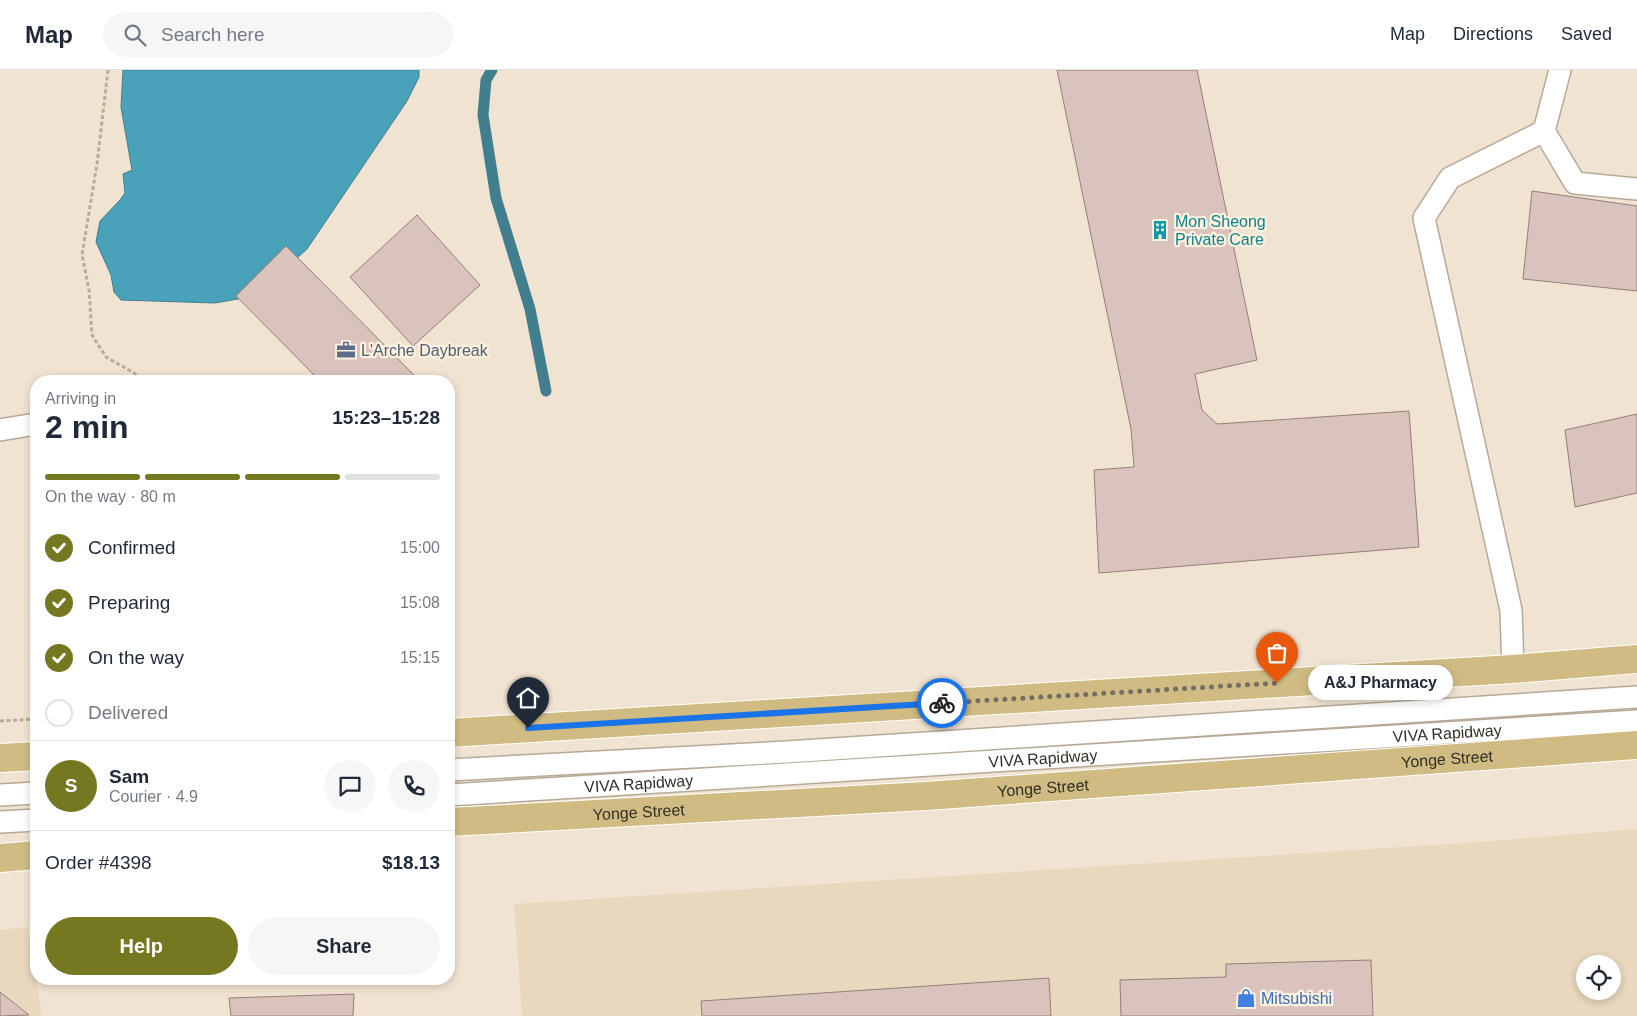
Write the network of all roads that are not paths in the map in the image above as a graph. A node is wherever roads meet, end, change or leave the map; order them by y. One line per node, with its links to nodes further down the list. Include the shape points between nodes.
1 (1560, 70): 2 (lane)
2 (1544, 131): 3 (lane, via 1575,182); 7 (lane, via 1450,178 1424,218 1510,610)
3 (1637, 189)
4 (30, 425): 5 (lane)
5 (0, 430)
6 (1637, 659): 7 (main road)
7 (1513, 668): 10 (main road)
8 (1637, 697): 14 (lane, VIVA Rapidway)
9 (1637, 721): 17 (lane, VIVA Rapidway)
10 (455, 733)
11 (1637, 745): 20 (main road, Yonge Street, via 926,796)
12 (30, 756): 13 (main road)
13 (0, 758)
14 (455, 770)
15 (30, 793): 16 (lane)
16 (0, 795)
17 (455, 795)
18 (30, 820): 19 (lane)
19 (0, 822)
20 (455, 822)
21 (30, 856): 22 (main road)
22 (0, 858)

